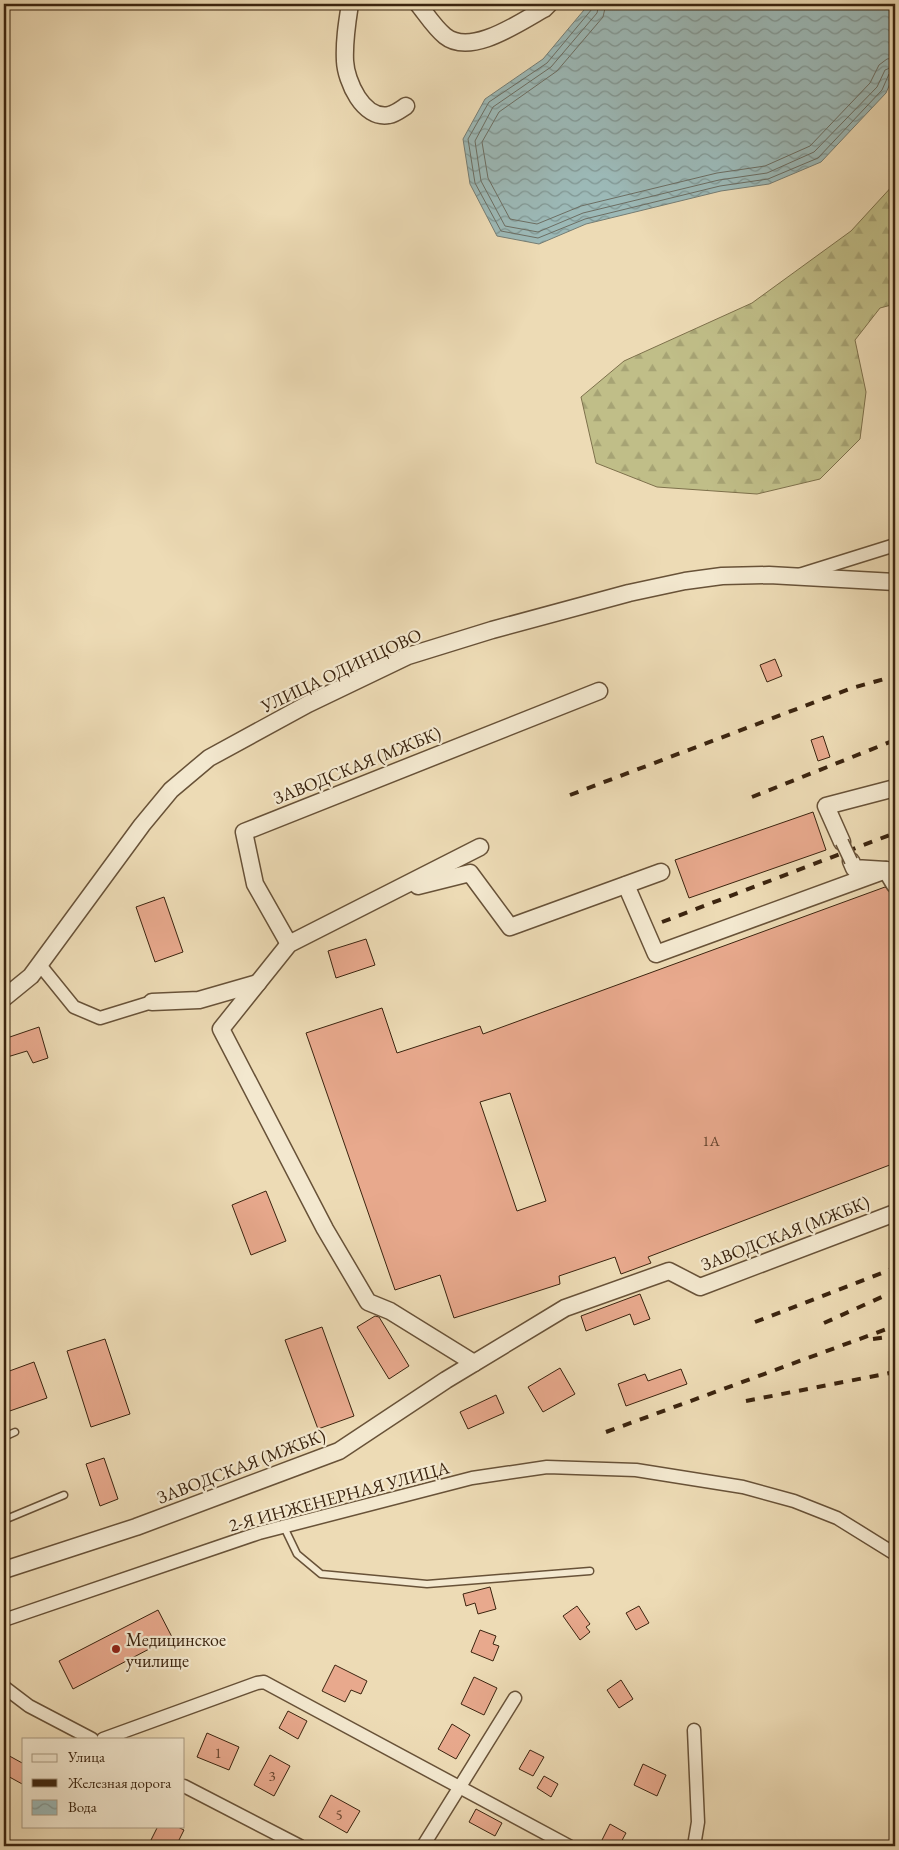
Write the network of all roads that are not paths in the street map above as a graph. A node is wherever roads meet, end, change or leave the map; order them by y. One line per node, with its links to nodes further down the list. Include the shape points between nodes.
1 (350, 4): 4 (street, via 345,32 345,63 351,87 375,114 388,116)
2 (418, 4): 3 (street, via 445,36 460,44 481,41)
3 (549, 4)
4 (406, 106)
5 (895, 545): 6 (street)
6 (797, 576): 7 (street, УЛИЦА ОДИНЦОВО); 19 (street, УЛИЦА ОДИНЦОВО, via 722,576 629,593 408,656 308,704 209,758 171,790)
7 (895, 582)
8 (599, 691): 18 (street, ЗАВОДСКАЯ (МЖБК), via 244,832 255,884)
9 (895, 788): 10 (street, via 826,806)
10 (842, 842): 12 (street, bridge)
11 (480, 847): 17 (street)
12 (851, 860): 13 (street, via 854,868)
13 (886, 870): 15 (street, via 656,954); 16 (street)
14 (660, 872): 15 (street)
15 (626, 885): 17 (street, via 510,927 470,872)
16 (895, 885)
17 (385, 896): 18 (street)
18 (289, 944): 20 (street)
19 (40, 965): 21 (street, УЛИЦА ОДИНЦОВО); 22 (street, via 74,1007 100,1018)
20 (258, 984): 22 (street, via 199,1000); 24 (street, via 222,1029 325,1229 368,1302 390,1311)
21 (4, 998)
22 (152, 1002)
23 (895, 1213): 24 (street, ЗАВОДСКАЯ (МЖБК), via 700,1287 669,1271 565,1308)
24 (474, 1362): 31 (street, ЗАВОДСКАЯ (МЖБК), via 339,1451 136,1527)
25 (15, 1432): 26 (lane)
26 (4, 1437)
27 (64, 1495): 28 (lane)
28 (4, 1520)
29 (284, 1527): 30 (street, 2-Я ИНЖЕНЕРНАЯ УЛИЦА, via 472,1478 547,1466 636,1470 743,1487 794,1501 837,1518); 32 (lane, via 297,1554 321,1574 427,1584); 33 (street, 2-Я ИНЖЕНЕРНАЯ УЛИЦА, via 131,1575)
30 (895, 1554)
31 (4, 1570)
32 (590, 1571)
33 (4, 1620)
34 (4, 1687): 37 (street, via 29,1706)
35 (515, 1698): 39 (street)
36 (694, 1730): 44 (street, via 698,1822)
37 (90, 1738)
38 (106, 1738): 39 (street, via 264,1682)
39 (460, 1786): 42 (street); 43 (street)
40 (185, 1787): 41 (street)
41 (300, 1846)
42 (423, 1846)
43 (569, 1846)
44 (694, 1846)

